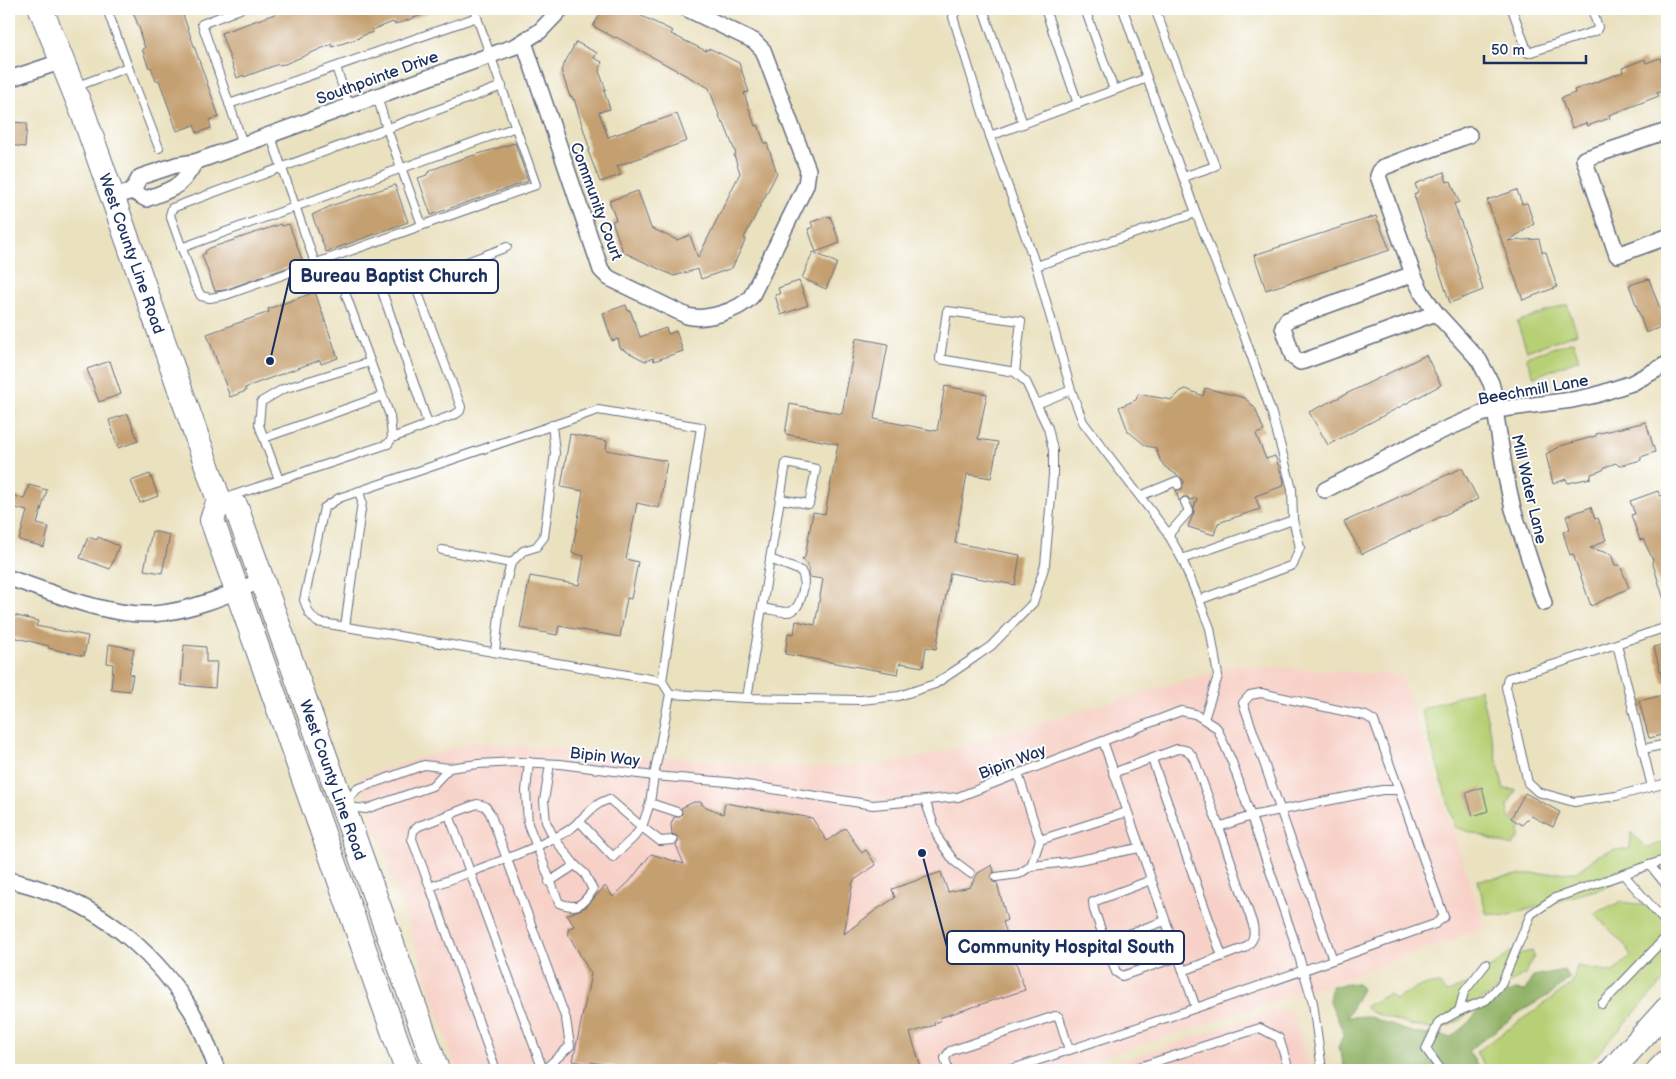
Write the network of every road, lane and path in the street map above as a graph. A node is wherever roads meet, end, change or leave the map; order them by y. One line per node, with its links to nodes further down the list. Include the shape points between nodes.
1 (41, 9): 18 (main road, West County Line Road)
2 (107, 9): 19 (lane)
3 (240, 9): 14 (lane)
4 (561, 9): 16 (street, Southpointe Drive)
5 (687, 9): 16 (street, Community Court, via 754,41 763,50 808,170 806,185 751,297 738,307 707,317 687,316 609,278 602,270)
6 (957, 9): 36 (lane, via 953,17)
7 (983, 9): 30 (lane)
8 (1045, 9): 28 (lane)
9 (1085, 9): 25 (lane)
10 (1123, 9): 21 (lane)
11 (1156, 9): 42 (lane, via 1215,166)
12 (1512, 9): 13 (lane, via 1528,53 1596,31 1598,27)
13 (1592, 9)
14 (231, 10): 27 (lane, via 202,24)
15 (476, 13): 17 (lane); 20 (lane)
16 (524, 42): 17 (street, Southpointe Drive)
17 (491, 55): 23 (lane); 26 (street, Southpointe Drive)
18 (63, 61): 22 (street); 24 (main road, West County Line Road)
19 (128, 66): 24 (lane); 38 (lane)
20 (336, 67): 27 (lane); 29 (lane)
21 (1147, 78): 25 (lane); 42 (lane)
22 (9, 79)
23 (502, 86): 31 (lane); 32 (lane)
24 (72, 88): 43 (main road, West County Line Road)
25 (1114, 90): 28 (lane)
26 (377, 96): 29 (street, Southpointe Drive); 32 (lane)
27 (229, 104): 37 (lane)
28 (1078, 104): 30 (lane)
29 (349, 106): 34 (street, Southpointe Drive)
30 (1023, 124): 36 (lane)
31 (516, 127): 41 (lane); 46 (lane, via 536,185)
32 (387, 129): 40 (lane); 41 (lane)
33 (1667, 131): 47 (street, via 1584,160 1617,255)
34 (270, 134): 37 (street, Southpointe Drive); 40 (lane)
35 (1469, 135): 52 (street, Mill Water Lane, via 1384,167 1378,173)
36 (990, 136): 51 (lane)
37 (243, 144): 39 (street, Southpointe Drive)
38 (159, 148)
39 (195, 162): 43 (street, Southpointe Drive, via 140,177); 43 (street, via 186,178 171,189 146,199)
40 (282, 167): 44 (lane); 49 (lane, via 172,208 170,215)
41 (401, 169): 44 (lane); 46 (lane)
42 (1183, 177): 45 (lane)
43 (122, 195): 73 (main road, West County Line Road)
44 (295, 206): 49 (lane); 50 (lane)
45 (1196, 213): 51 (lane); 75 (lane, via 1272,414 1292,489)
46 (422, 225): 50 (lane)
47 (1667, 237)
48 (507, 247): 63 (lane, via 416,281 461,407 456,414)
49 (181, 248): 50 (lane, via 201,296 210,298)
50 (315, 263)
51 (1036, 266): 59 (lane)
52 (1413, 274): 55 (street, Mill Water Lane); 55 (street, via 1287,320 1283,327 1293,358 1304,361)
53 (382, 294): 63 (lane)
54 (346, 296): 56 (lane)
55 (1436, 313): 62 (street, Mill Water Lane, via 1479,360 1491,383)
56 (370, 362): 60 (lane); 65 (lane, via 283,389 262,402 259,425)
57 (1667, 364): 62 (street, Beechmill Lane, via 1632,383 1596,395)
58 (1015, 372): 58 (lane, via 940,359 947,311 1021,321); 61 (lane, via 1026,382)
59 (1071, 390): 61 (lane); 71 (lane, via 1083,422)
60 (382, 396): 65 (lane); 66 (lane, via 390,416)
61 (1037, 404): 93 (lane, via 1048,428 1053,450 1045,565 1033,603 1015,623 992,646 935,684 898,696 861,700)
62 (1495, 410): 69 (street, Beechmill Lane, via 1432,436); 85 (street, Mill Water Lane, via 1513,509)
63 (428, 424): 66 (lane)
64 (552, 425): 70 (lane); 80 (lane, via 555,453 544,537 536,547 523,550); 91 (lane, via 598,410 701,427)
65 (264, 438): 67 (lane)
66 (392, 438): 67 (lane, via 388,444)
67 (279, 480): 73 (lane)
68 (1178, 485): 71 (lane, via 1177,481)
69 (1325, 490)
70 (359, 491): 87 (lane, via 362,502); 87 (lane, via 324,508 304,600 317,622)
71 (1140, 496): 76 (lane)
72 (780, 499): 72 (lane, via 786,463 816,470 809,504); 78 (lane)
73 (219, 500): 82 (main road, West County Line Road, via 236,507); 83 (main road, West County Line Road, via 212,520)
74 (1185, 502): 76 (lane, via 1188,511)
75 (1294, 520): 79 (lane); 84 (lane, via 1300,548 1293,565)
76 (1168, 535): 79 (lane)
77 (442, 550): 80 (lane)
78 (770, 559): 86 (lane); 86 (lane, via 802,571 804,581 800,601 794,611)
79 (1182, 559): 84 (lane)
80 (510, 563): 90 (lane, via 500,606)
81 (9, 578): 83 (street, via 91,605 132,613 174,611)
82 (262, 580): 83 (street); 110 (main road, West County Line Road)
83 (237, 591): 115 (main road, West County Line Road)
84 (1199, 600): 94 (lane, via 1210,628 1218,676)
85 (1544, 603)
86 (762, 608): 93 (lane)
87 (345, 627): 90 (lane)
88 (1667, 627): 89 (lane)
89 (1617, 644): 97 (lane); 106 (lane, via 1508,678 1506,687 1528,783 1538,792 1574,802)
90 (495, 652): 91 (lane)
91 (662, 681): 92 (lane)
92 (670, 694): 93 (lane); 104 (lane)
93 (747, 698)
94 (1204, 719): 95 (lane, Bipin Way, via 1181,711); 116 (lane, Bipin Way, via 1217,728)
95 (1102, 741): 102 (lane); 103 (lane, Bipin Way)
96 (1667, 744): 97 (lane)
97 (1643, 750): 106 (lane)
98 (1152, 758): 102 (lane); 119 (lane, via 1177,749 1190,752); 143 (lane)
99 (529, 762): 100 (lane, Bipin Way); 101 (lane, Bipin Way); 123 (lane, via 526,791 528,824)
100 (550, 764): 104 (lane, Bipin Way); 120 (lane, via 544,801 546,822)
101 (449, 768): 110 (lane, via 432,786 366,810); 110 (lane, Bipin Way, via 424,765 357,788)
102 (1114, 773): 113 (lane)
103 (1018, 774): 108 (lane, Bipin Way, via 958,797); 122 (lane)
104 (654, 776): 108 (lane, Bipin Way, via 728,782 872,805); 109 (lane)
105 (1667, 783): 106 (lane)
106 (1652, 787)
107 (1399, 790): 111 (lane, via 1382,790); 111 (lane, via 1374,721 1366,716 1261,693 1250,695 1243,703); 145 (lane, via 1444,918)
108 (925, 800): 131 (lane, via 940,840 954,861)
109 (650, 803): 112 (lane); 118 (lane)
110 (343, 806): 115 (street); 157 (main road, West County Line Road)
111 (1280, 810): 116 (lane); 145 (lane)
112 (677, 812)
113 (1127, 812): 122 (lane); 124 (lane)
114 (450, 815): 125 (lane, via 477,804 485,806); 130 (lane); 138 (lane, via 413,831 412,839)
115 (317, 816): 156 (main road, West County Line Road)
116 (1251, 816): 119 (lane); 148 (lane, Bipin Way)
117 (579, 821): 118 (lane, via 599,802 609,799); 118 (lane, via 613,857); 120 (lane)
118 (642, 827): 121 (lane, via 660,841)
119 (1219, 827): 143 (lane, via 1254,935 1244,948)
120 (554, 838): 123 (lane); 127 (lane)
121 (673, 840)
122 (1040, 840): 129 (lane)
123 (536, 846): 125 (lane); 136 (lane)
124 (1139, 848): 129 (lane); 135 (lane)
125 (506, 858): 130 (lane); 159 (lane, via 566,1019 570,1046)
126 (1667, 859): 128 (lane)
127 (575, 865): 136 (lane); 136 (lane, via 585,874 593,890 583,903 570,907 559,903)
128 (1650, 865): 132 (lane); 137 (lane)
129 (1031, 866): 133 (lane, via 1019,874)
130 (470, 872): 138 (lane); 159 (lane)
131 (970, 873)
132 (1623, 874): 140 (lane); 152 (lane, via 1555,898 1531,914 1502,982 1486,1000)
133 (996, 877)
134 (9, 880): 155 (street, via 74,902 108,922 142,950 170,980 192,1012)
135 (1151, 880): 139 (lane); 142 (lane, via 1092,902)
136 (550, 882)
137 (1667, 886)
138 (430, 887): 158 (lane)
139 (1165, 920): 142 (lane); 144 (lane)
140 (1667, 924)
141 (1667, 936): 149 (lane)
142 (1105, 942): 144 (lane, via 1116,972 1122,976)
143 (1222, 956): 147 (lane)
144 (1178, 957): 147 (lane)
145 (1333, 960): 148 (lane)
146 (1486, 964): 152 (lane, via 1464,992)
147 (1183, 971): 150 (lane)
148 (1303, 971): 150 (lane); 164 (lane, Bipin Way, via 1313,1003)
149 (1602, 1004)
150 (1196, 1008): 153 (lane)
151 (1667, 1009): 166 (main road)
152 (1458, 1011): 165 (lane, via 1439,1022 1426,1049)
153 (1069, 1050): 160 (lane, via 1059,1017 1055,1016 950,1050 945,1058); 161 (lane)
154 (1667, 1062): 167 (main road)
155 (217, 1070)
156 (407, 1070)
157 (437, 1070)
158 (496, 1070)
159 (544, 1070)
160 (948, 1070)
161 (1009, 1070)
162 (1130, 1070): 163 (lane, via 1260,1028 1278,1038)
163 (1290, 1070)
164 (1322, 1070)
165 (1441, 1070)
166 (1612, 1070)
167 (1659, 1070)

